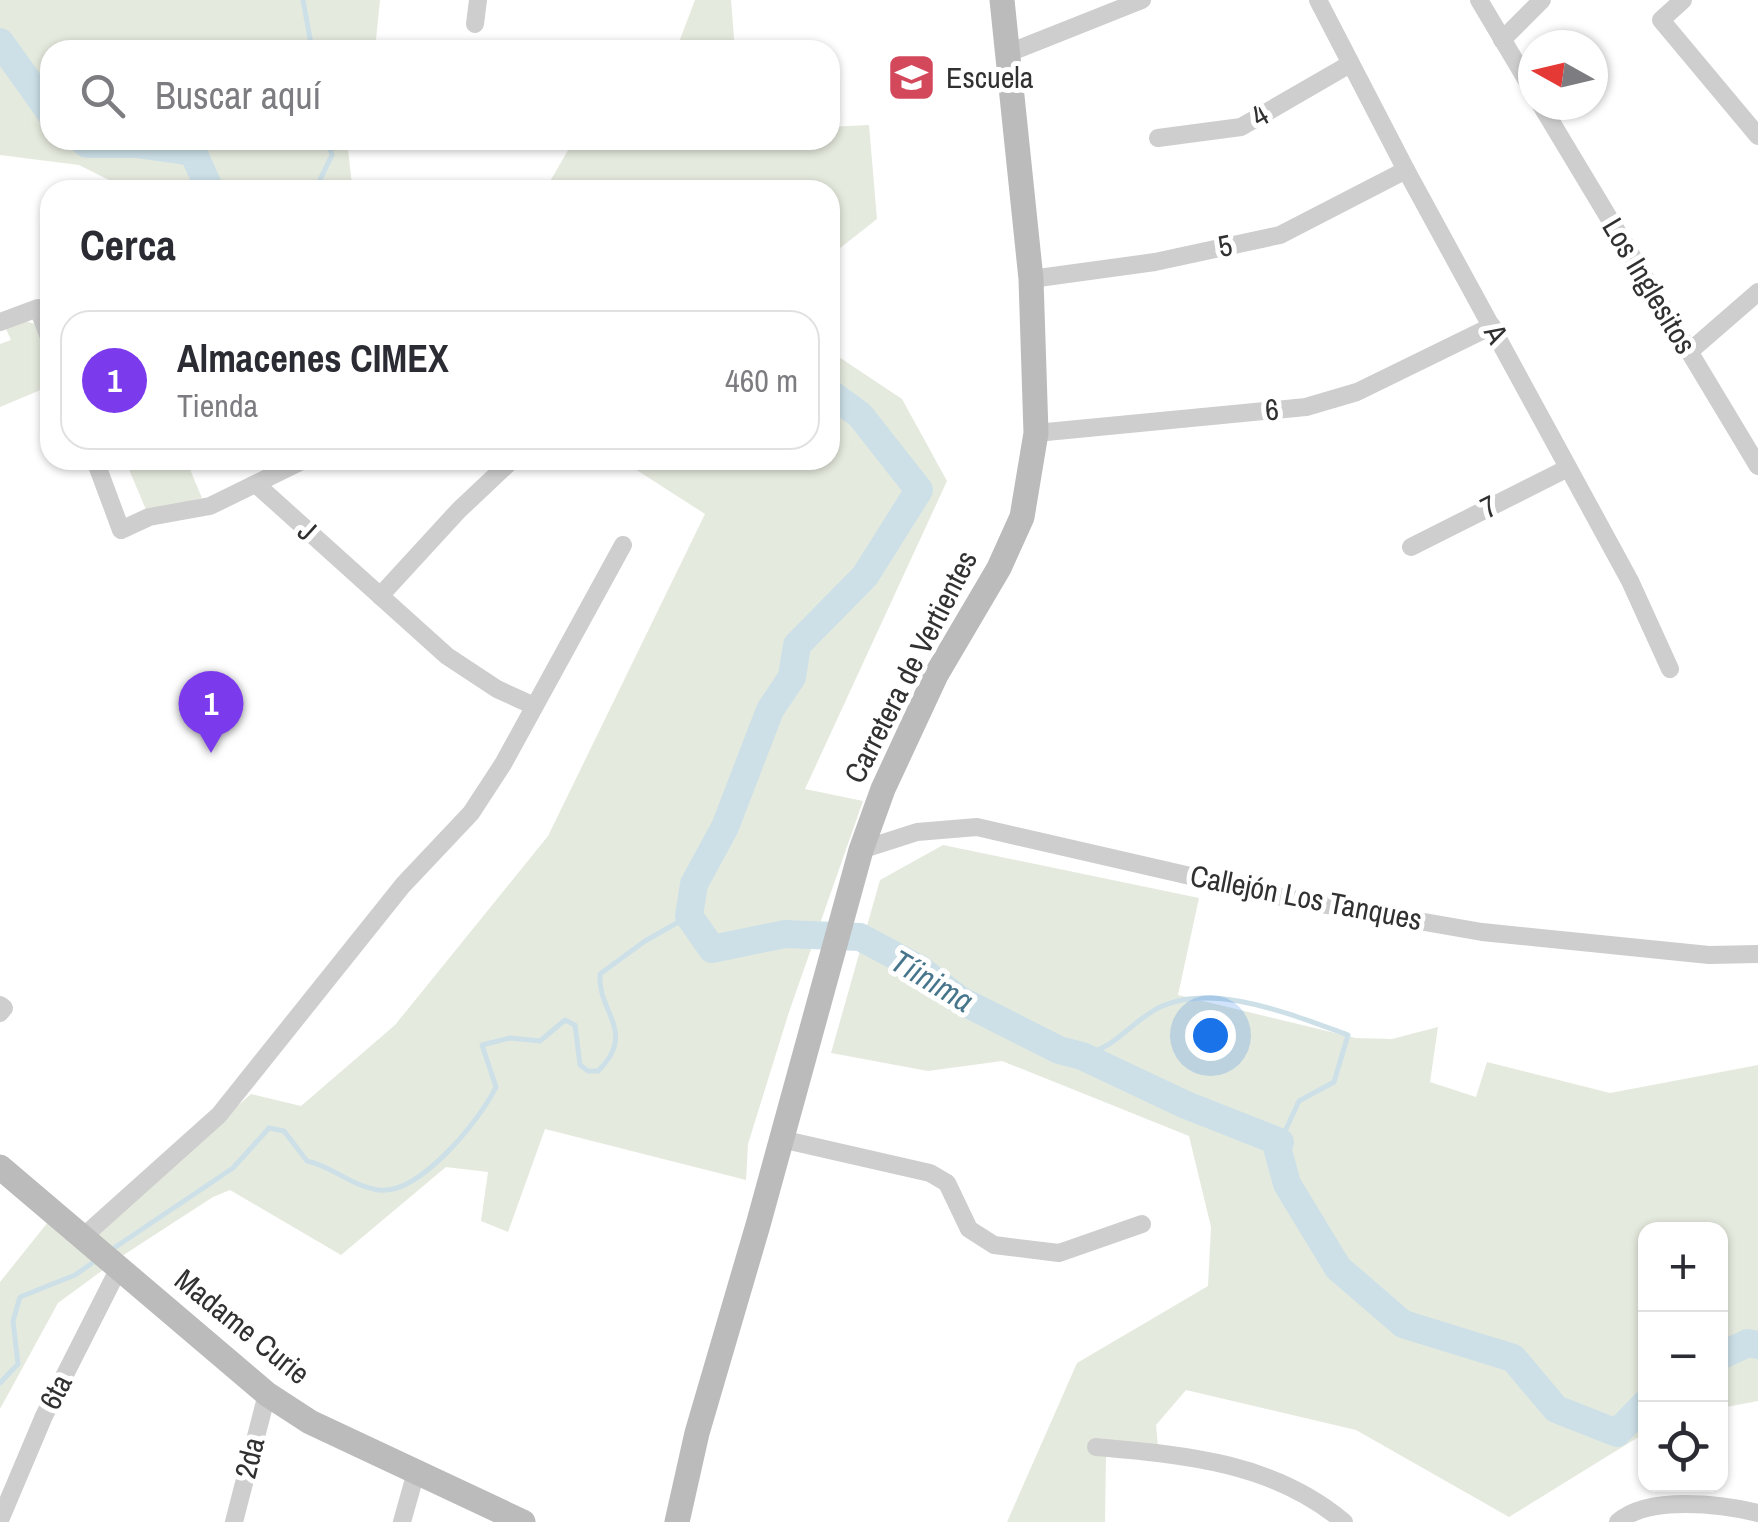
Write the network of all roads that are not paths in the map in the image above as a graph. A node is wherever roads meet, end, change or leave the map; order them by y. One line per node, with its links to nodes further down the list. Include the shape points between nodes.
1 (478, 0): 8 (street)
2 (1002, 0): 10 (main road, Carretera de Vertientes)
3 (1142, 0): 10 (street)
4 (1318, 0): 11 (street, A)
5 (1479, 0): 9 (street)
6 (1682, 0): 14 (street, via 1661,20)
7 (1536, 3): 9 (street)
8 (475, 24)
9 (1502, 40): 12 (street)
10 (1006, 54): 17 (main road, Carretera de Vertientes)
11 (1350, 64): 15 (street, 4, via 1242,127); 16 (street, A)
12 (1518, 66)
13 (1550, 120): 22 (street, Los Inglesitos)
14 (1758, 136)
15 (1158, 138)
16 (1406, 170): 17 (street, 5, via 1280,234 1154,262); 21 (street, A)
17 (1031, 279): 23 (main road, Carretera de Vertientes)
18 (1758, 292): 22 (street)
19 (40, 313): 20 (street, via 38,308)
20 (0, 322)
21 (1492, 326): 23 (street, 6, via 1357,392 1306,407); 25 (street, A)
22 (1689, 352): 24 (street, Los Inglesitos)
23 (1036, 433): 35 (main road, Carretera de Vertientes, via 1022,517 936,675)
24 (1758, 466)
25 (1568, 468): 31 (street, 7); 33 (street, A)
26 (99, 470): 29 (street, via 120,530 210,506)
27 (285, 470): 29 (street)
28 (501, 470): 32 (street)
29 (257, 485): 32 (street, J)
30 (623, 545): 34 (street)
31 (1412, 547)
32 (380, 596): 34 (street, J, via 447,656)
33 (1670, 670)
34 (532, 706): 40 (street, via 471,813 403,884)
35 (861, 850): 36 (street, Callejón Los Tanques, via 916,832 978,827 1286,898 1482,932); 37 (main road, Carretera de Vertientes)
36 (1758, 954)
37 (781, 1139): 39 (street, via 930,1174 948,1183 969,1229 994,1245 1059,1253); 49 (main road, Carretera de Vertientes)
38 (0, 1167): 40 (main road, Madame Curie)
39 (1142, 1224)
40 (102, 1253): 41 (main road, Madame Curie); 45 (street, 6ta)
41 (267, 1394): 43 (main road, Madame Curie); 46 (street, 2da)
42 (1096, 1447): 50 (street, via 1245,1468 1311,1497)
43 (416, 1472): 47 (street); 48 (main road, Madame Curie)
44 (1758, 1513): 51 (street, via 1723,1505 1654,1507)
45 (0, 1520)
46 (234, 1522)
47 (402, 1522)
48 (523, 1522)
49 (677, 1522)
50 (1344, 1522)
51 (1618, 1522)

